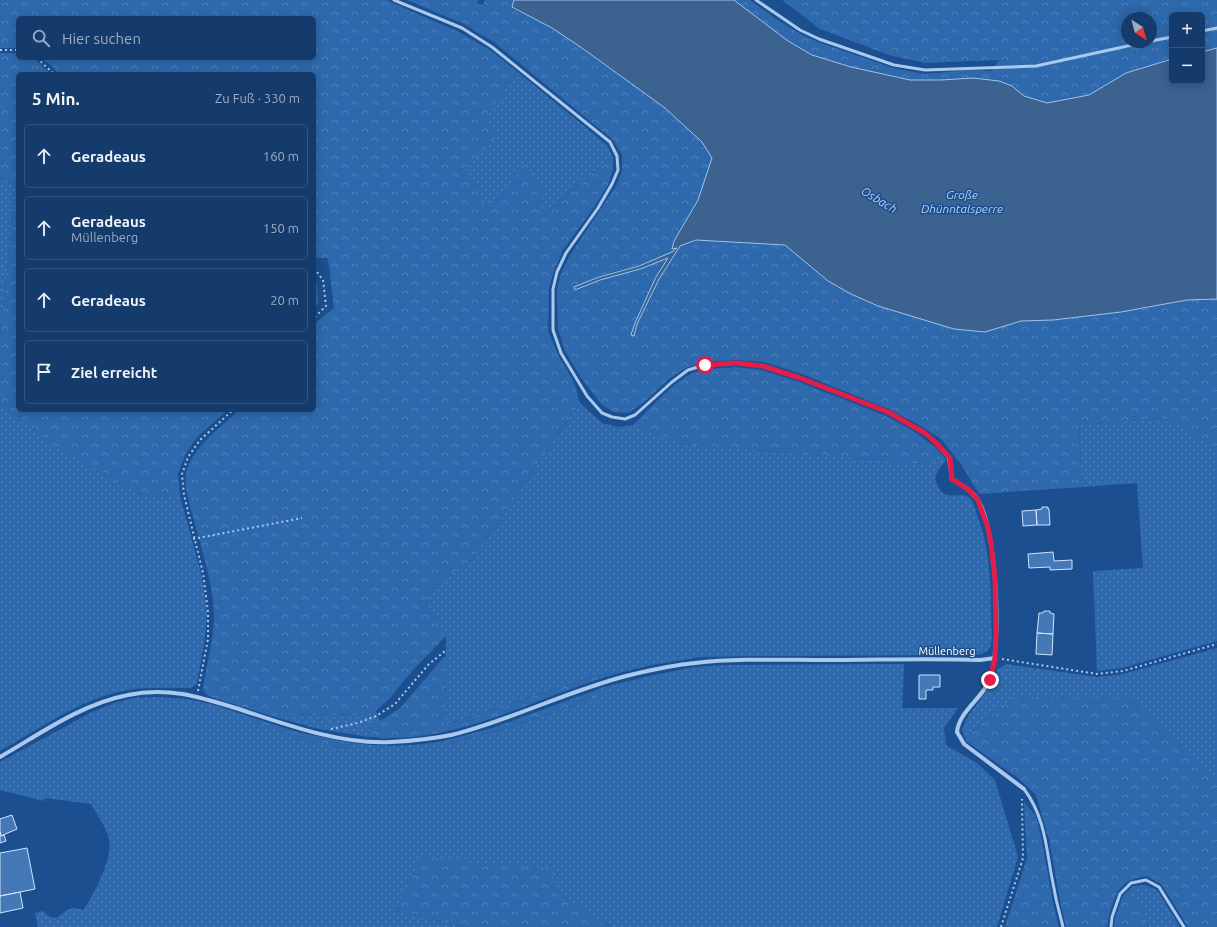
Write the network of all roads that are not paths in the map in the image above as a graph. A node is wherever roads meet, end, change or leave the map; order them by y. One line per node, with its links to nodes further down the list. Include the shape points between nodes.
1 (394, 0): 8 (lane, via 462,28 492,47 610,142 617,156 618,170 598,208 566,253 557,272 553,289 553,330 562,353 587,396 602,413 625,419 636,415 688,370 705,365 736,363 763,366 888,412)
2 (756, 0): 7 (lane, via 800,30 819,39 894,65 925,70 1036,66)
3 (1217, 28): 4 (lane)
4 (1205, 30)
5 (1169, 38): 6 (lane)
6 (1157, 40)
7 (1121, 47)
8 (936, 443): 9 (street, via 950,458 952,479 969,490 978,500 988,528 995,578)
9 (995, 658): 10 (street, Müllenberg, via 695,662 603,683 451,734 389,742 343,738 293,727 198,696 150,692 127,695 100,703 77,713); 11 (street, via 990,680 961,720 957,732 964,744)
10 (0, 757)
11 (1024, 790): 12 (lane, via 1039,814)
12 (1063, 927)
13 (1111, 927): 14 (lane, via 1120,894 1131,883 1146,880 1159,887)
14 (1184, 927)

